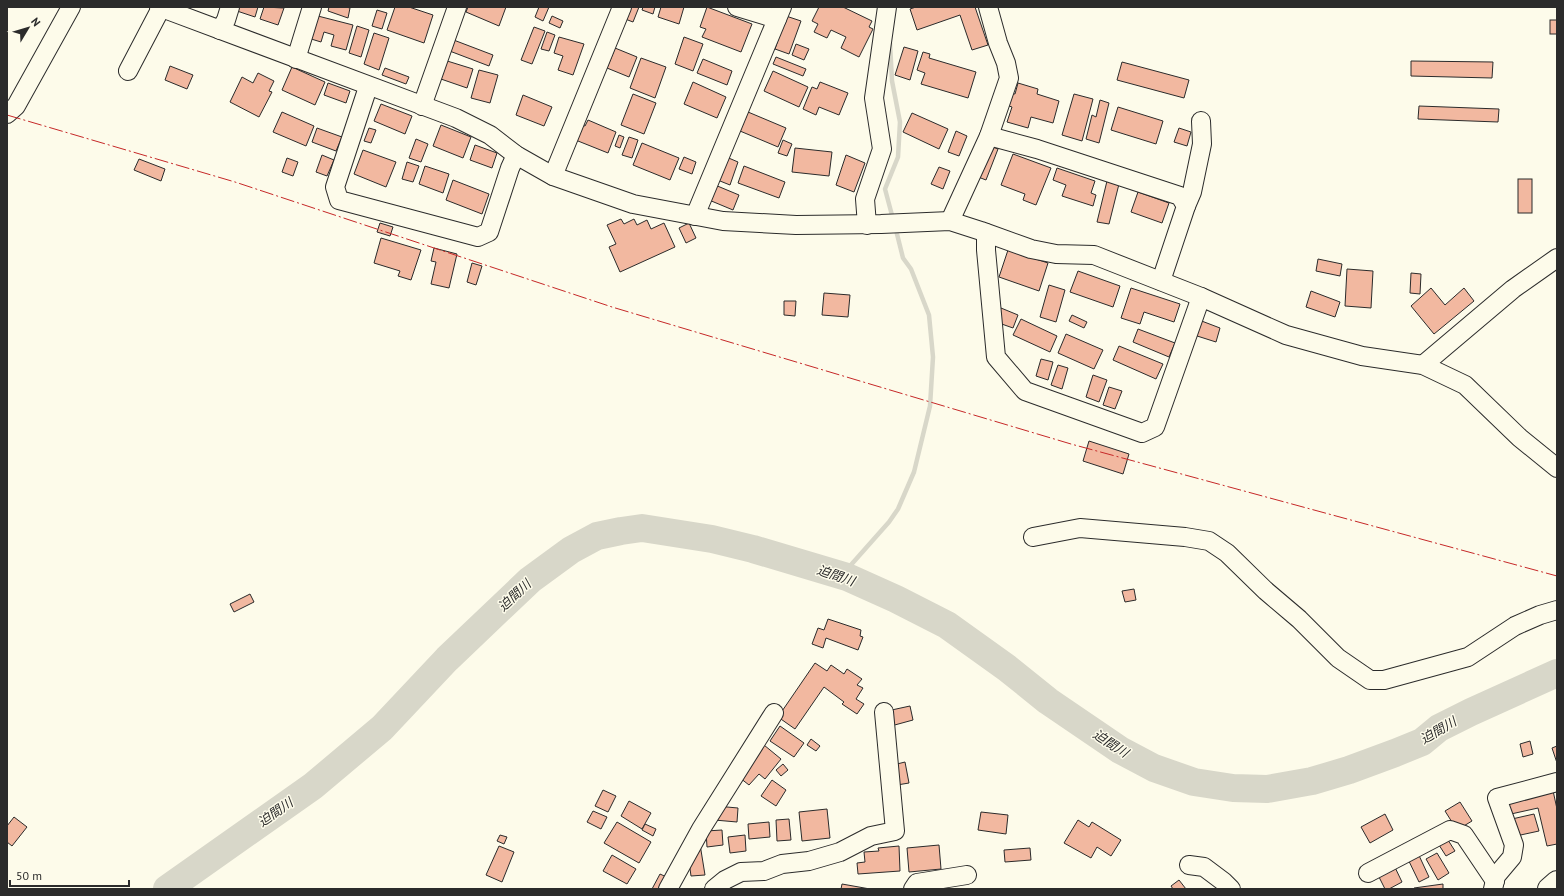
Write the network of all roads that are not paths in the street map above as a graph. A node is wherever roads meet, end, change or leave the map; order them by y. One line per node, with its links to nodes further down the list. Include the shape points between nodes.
1 (71, 7): 16 (street, via 16,106)
2 (160, 7): 11 (street); 13 (street)
3 (230, 7): 11 (street)
4 (312, 7): 12 (street)
5 (458, 7): 15 (street)
6 (622, 7): 20 (street)
7 (737, 7): 10 (street)
8 (887, 7): 24 (street, via 874,98 882,149 865,199)
9 (988, 7): 18 (street, via 1009,78)
10 (779, 13): 22 (street)
11 (220, 30): 12 (street)
12 (296, 59): 14 (street)
13 (128, 71)
14 (368, 87): 15 (street); 19 (street, via 335,187 340,200 478,238 489,232)
15 (422, 106): 19 (street, via 490,134)
16 (7, 114)
17 (1201, 121): 21 (street, via 1202,144 1192,192)
18 (989, 136): 21 (street, via 1180,196); 23 (street)
19 (516, 155): 20 (street)
20 (553, 176): 22 (street, via 633,204)
21 (1186, 206): 27 (street)
22 (695, 216): 24 (street, via 723,221 796,225)
23 (950, 221): 24 (street); 25 (street)
24 (867, 225)
25 (986, 233): 27 (street, via 1031,249 1056,254 1094,255); 28 (street, via 996,358 1025,391 1142,433 1155,427)
26 (1557, 258): 29 (street, via 1513,289)
27 (1161, 281): 28 (street)
28 (1201, 298): 29 (street, via 1286,335 1362,356)
29 (1423, 365): 30 (street, via 1465,384 1520,438)
30 (1557, 468)
31 (1033, 537): 32 (street, via 1080,528 1209,541 1227,552 1338,658 1370,680 1384,680 1468,657 1515,626)
32 (1557, 610)
33 (774, 712): 41 (street, via 701,830)
34 (884, 712): 42 (street, via 895,831 871,836 840,852 809,861 782,864 764,871 741,872)
35 (1557, 782): 40 (street, via 1497,798 1514,845 1512,857 1496,876)
36 (1189, 865): 44 (street, via 1204,867)
37 (1368, 873): 40 (street, via 1450,830 1464,835)
38 (967, 875): 43 (street, via 917,883)
39 (1557, 882): 45 (main road)
40 (1494, 885)
41 (668, 889)
42 (714, 889)
43 (913, 889)
44 (1230, 889)
45 (1549, 889)

